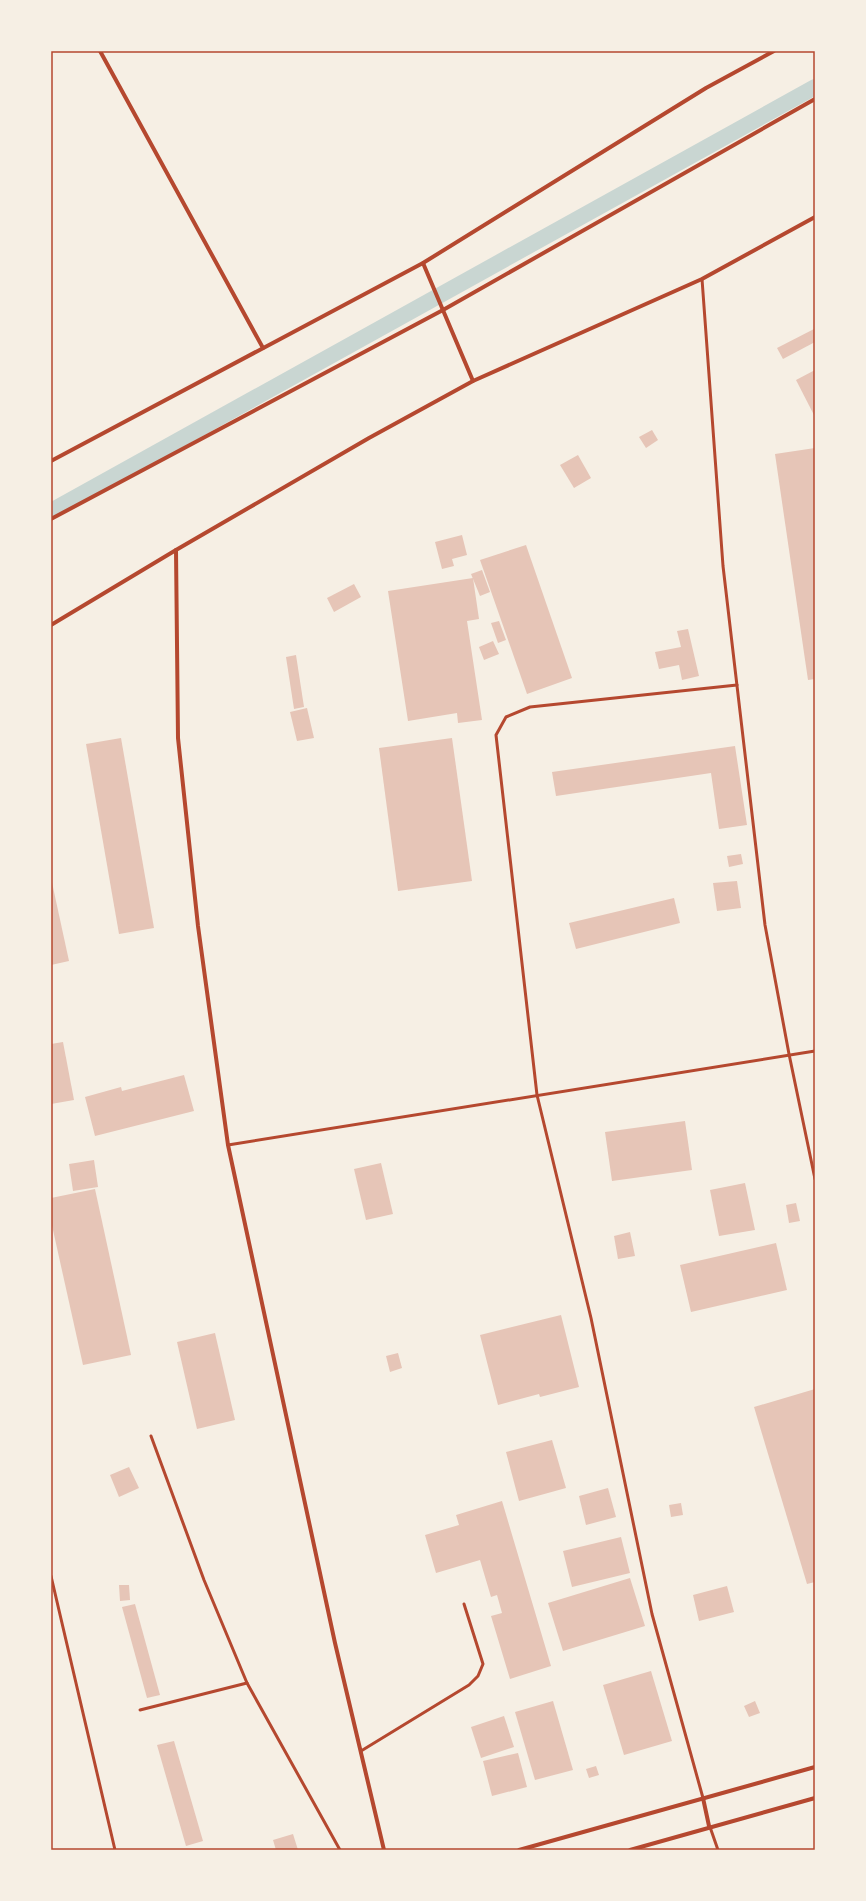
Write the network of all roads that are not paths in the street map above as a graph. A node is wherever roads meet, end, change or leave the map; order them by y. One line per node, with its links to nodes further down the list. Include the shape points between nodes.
1 (100, 51): 8 (street)
2 (774, 51): 5 (street, via 706,88)
3 (815, 100): 7 (street)
4 (815, 217): 6 (street)
5 (423, 263): 7 (street); 8 (street)
6 (702, 279): 9 (street); 14 (lane, via 723,566)
7 (443, 310): 9 (street); 11 (street)
8 (263, 348): 10 (street)
9 (473, 381): 12 (street)
10 (51, 461)
11 (51, 519)
12 (176, 550): 13 (street); 18 (street, via 178,738 198,926)
13 (51, 625)
14 (737, 685): 16 (lane, via 765,925); 17 (lane, via 530,707 506,717 496,735)
15 (815, 1051): 16 (lane)
16 (789, 1054): 17 (lane); 19 (lane)
17 (537, 1095): 18 (lane); 27 (lane, via 591,1318 652,1614)
18 (228, 1146): 25 (street, via 335,1643)
19 (815, 1179)
20 (151, 1436): 23 (lane, via 204,1580)
21 (51, 1576): 30 (lane)
22 (464, 1604): 25 (lane, via 483,1664 478,1676 469,1685)
23 (247, 1683): 24 (lane); 31 (lane)
24 (140, 1710)
25 (361, 1751): 32 (street)
26 (815, 1767): 27 (street)
27 (703, 1798): 29 (street); 33 (street)
28 (815, 1798): 29 (street)
29 (709, 1826): 34 (street); 35 (lane)
30 (115, 1850)
31 (340, 1850)
32 (384, 1850)
33 (519, 1850)
34 (630, 1850)
35 (718, 1850)

